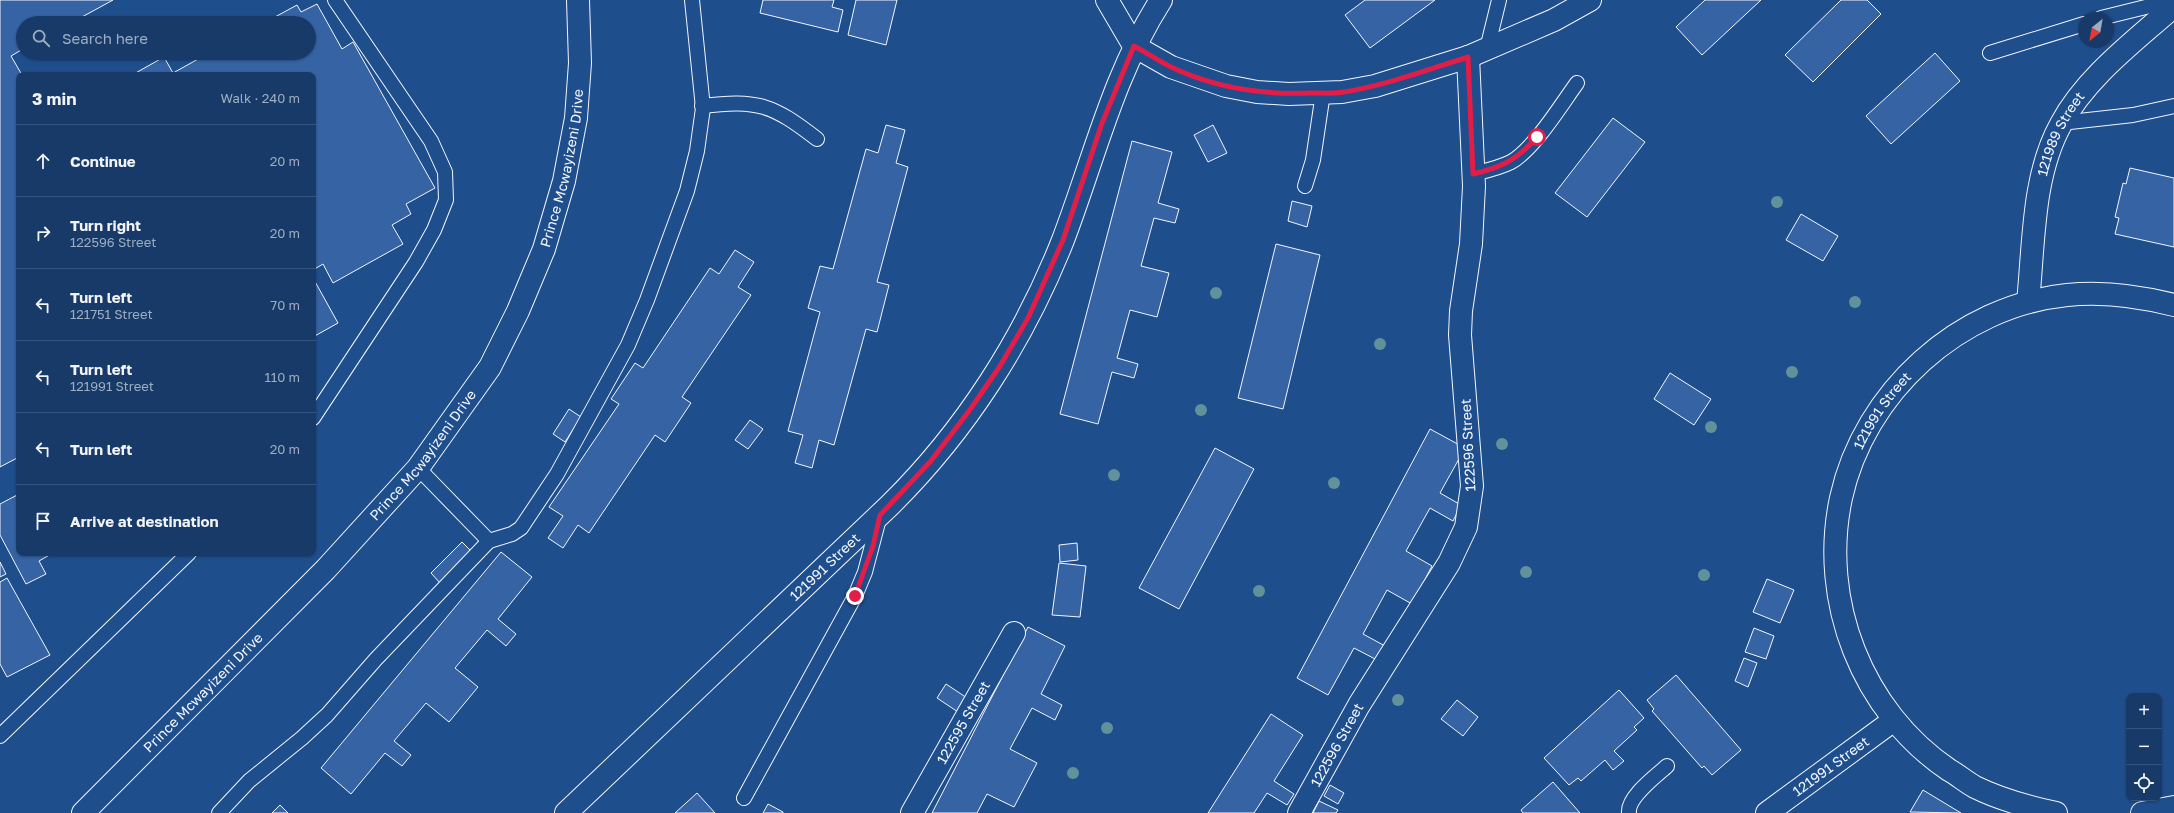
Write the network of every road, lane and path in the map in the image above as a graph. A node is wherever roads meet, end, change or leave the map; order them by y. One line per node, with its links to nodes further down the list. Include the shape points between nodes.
1 (335, 0): 25 (lane, via 431,141 445,172 446,200 434,230 416,262)
2 (578, 0): 26 (street, Prince Mcwayizeni Drive, via 580,62 576,118 564,181 544,249 518,311 490,367)
3 (692, 0): 17 (lane)
4 (1107, 0): 12 (street)
5 (1161, 0): 12 (street, 121991 Street)
6 (1499, 0): 13 (lane)
7 (1590, 0): 13 (street, via 1554,20)
8 (2174, 0): 10 (lane)
9 (2174, 6): 19 (street, 121989 Street, via 2104,70 2072,105)
10 (2114, 15)
11 (2078, 26): 14 (lane)
12 (1134, 46): 16 (street, via 1171,67 1226,86 1257,92); 27 (street, 121991 Street, via 1102,123 1063,240 1028,318 1000,366 969,411 930,462)
13 (1477, 53): 16 (street, via 1375,86); 21 (street, 122596 Street)
14 (1990, 53)
15 (1577, 82): 21 (lane, via 1537,137 1517,158 1504,165)
16 (1323, 93): 22 (lane, via 1315,147)
17 (702, 106): 20 (lane, via 730,102 762,105 781,113); 28 (lane, via 697,151 687,191 628,345 557,474 529,519 517,532)
18 (2174, 106): 19 (lane, via 2126,116)
19 (2061, 123): 23 (street, 121989 Street, via 2044,170 2038,202)
20 (817, 139)
21 (1473, 174): 41 (street, 122596 Street, via 1471,244 1460,335 1472,486 1466,527 1449,563 1359,705)
22 (1305, 186)
23 (2028, 302): 24 (street, 121991 Street, via 2066,295 2105,293); 31 (street, 121991 Street, via 1983,318 1943,343 1907,374 1878,411 1859,445 1841,497 1835,544 1838,591 1849,638 1867,680)
24 (2174, 305)
25 (316, 413)
26 (418, 468): 28 (lane); 37 (street, Prince Mcwayizeni Drive, via 326,569)
27 (880, 515): 34 (lane, via 869,559 855,596); 39 (street, 121991 Street)
28 (489, 541): 38 (lane, via 376,659 327,715 254,777)
29 (185, 556): 32 (lane)
30 (1014, 633): 40 (street, 122595 Street)
31 (1894, 720): 36 (street, 121991 Street); 43 (street, 121991 Street, via 1930,757 1974,786 2022,806)
32 (0, 736)
33 (1667, 766): 42 (lane, via 1638,794 1631,803)
34 (744, 798)
35 (2174, 806): 44 (street)
36 (1780, 810)
37 (83, 813)
38 (219, 813)
39 (566, 813)
40 (912, 813)
41 (1299, 813)
42 (1629, 813)
43 (2056, 813)
44 (2142, 813)

